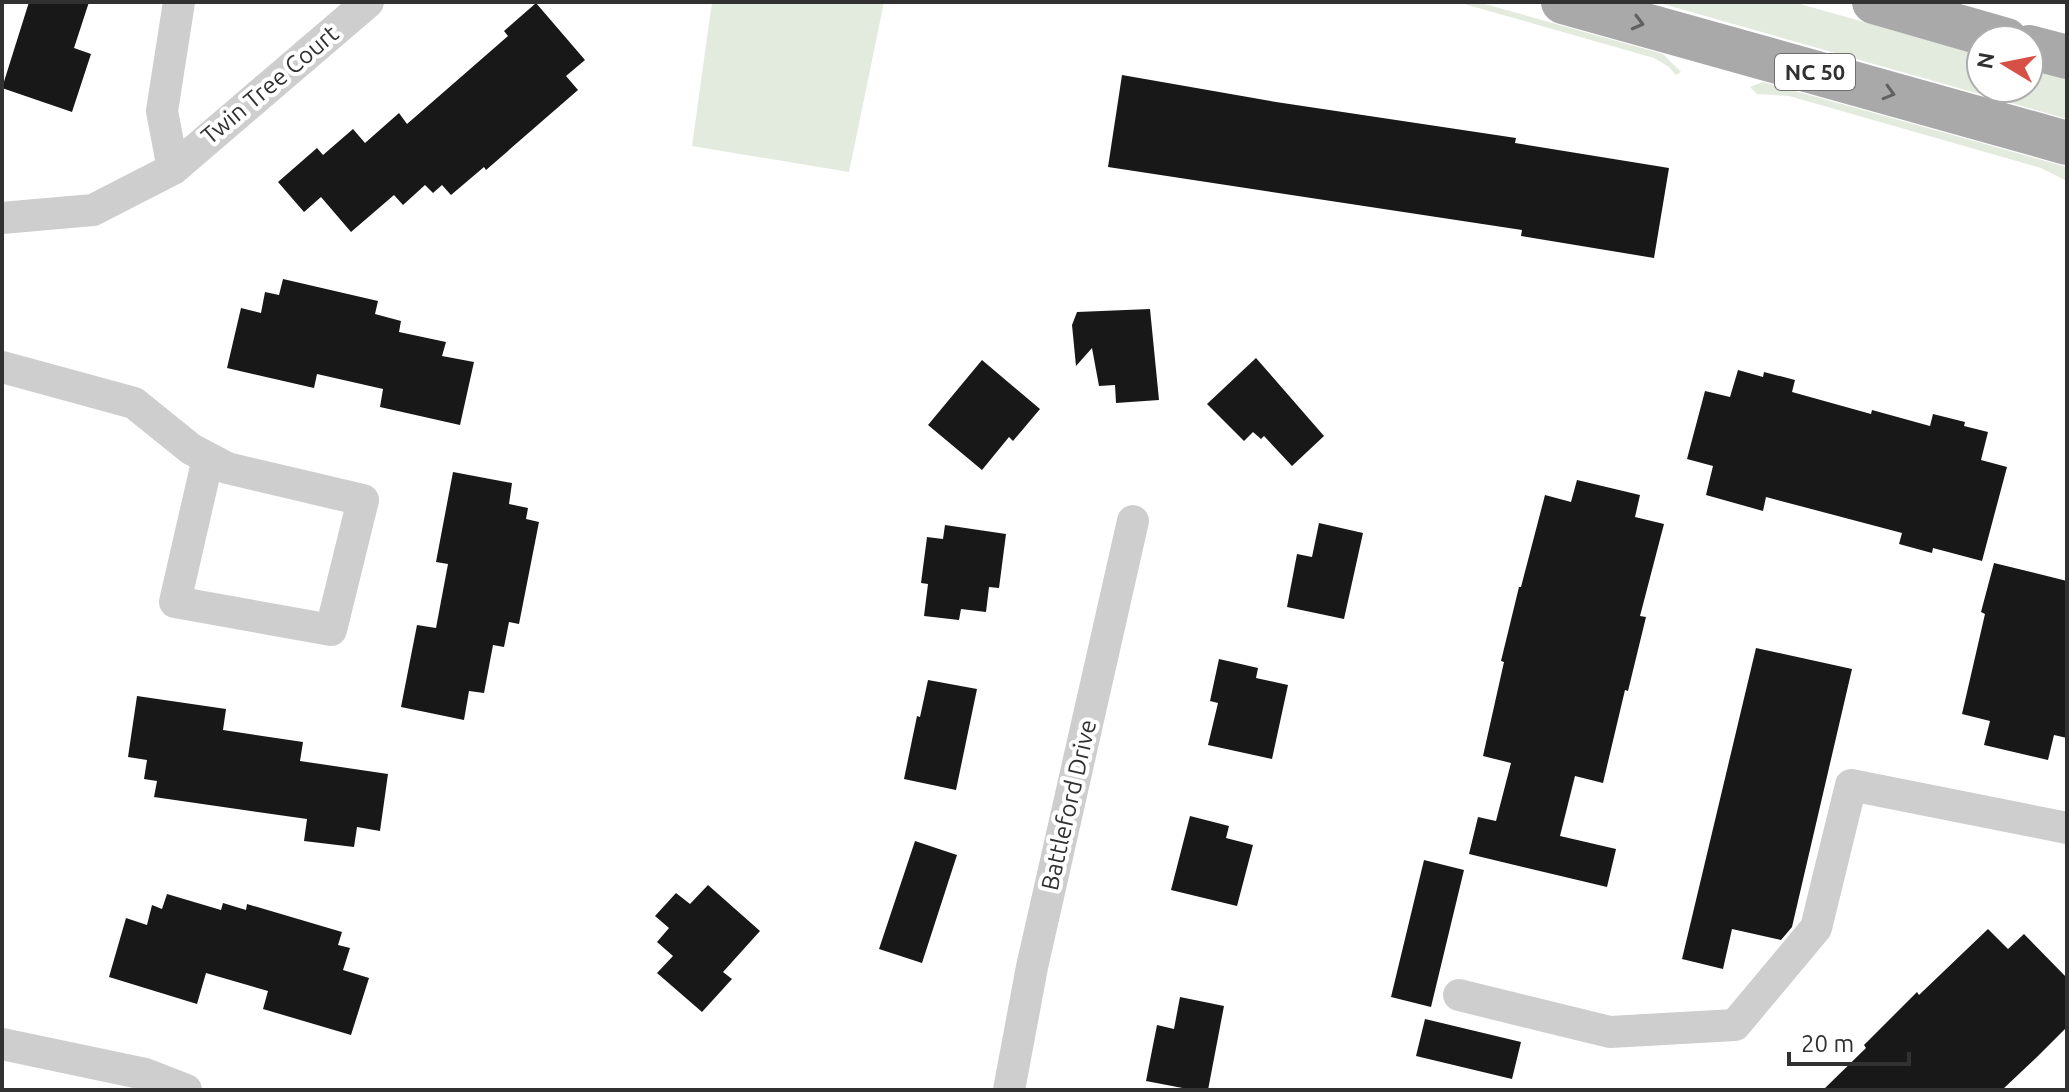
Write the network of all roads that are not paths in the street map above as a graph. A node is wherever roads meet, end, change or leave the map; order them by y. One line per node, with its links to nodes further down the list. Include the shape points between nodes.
1 (179, 2): 9 (street, Twin Tree Court, via 162,111)
2 (368, 2): 9 (street, Twin Tree Court)
3 (1563, 2): 8 (main road, NC 50, one-way to 8)
4 (1874, 2): 5 (main road)
5 (1965, 28)
6 (2045, 51): 7 (main road)
7 (2067, 57)
8 (2067, 143)
9 (173, 169): 10 (street, Twin Tree Court, via 93,210)
10 (2, 218)
11 (2, 367): 12 (street, via 134,403)
12 (208, 458): 12 (street, via 227,468 363,500 331,630 175,602)
13 (1133, 521): 19 (street, Battleford Drive)
14 (2067, 828): 15 (street, via 1851,785 1816,928 1735,1025 1610,1032)
15 (1459, 995)
16 (2, 1044): 17 (street)
17 (111, 1079): 18 (street, via 145,1074)
18 (186, 1090)
19 (1009, 1090)

